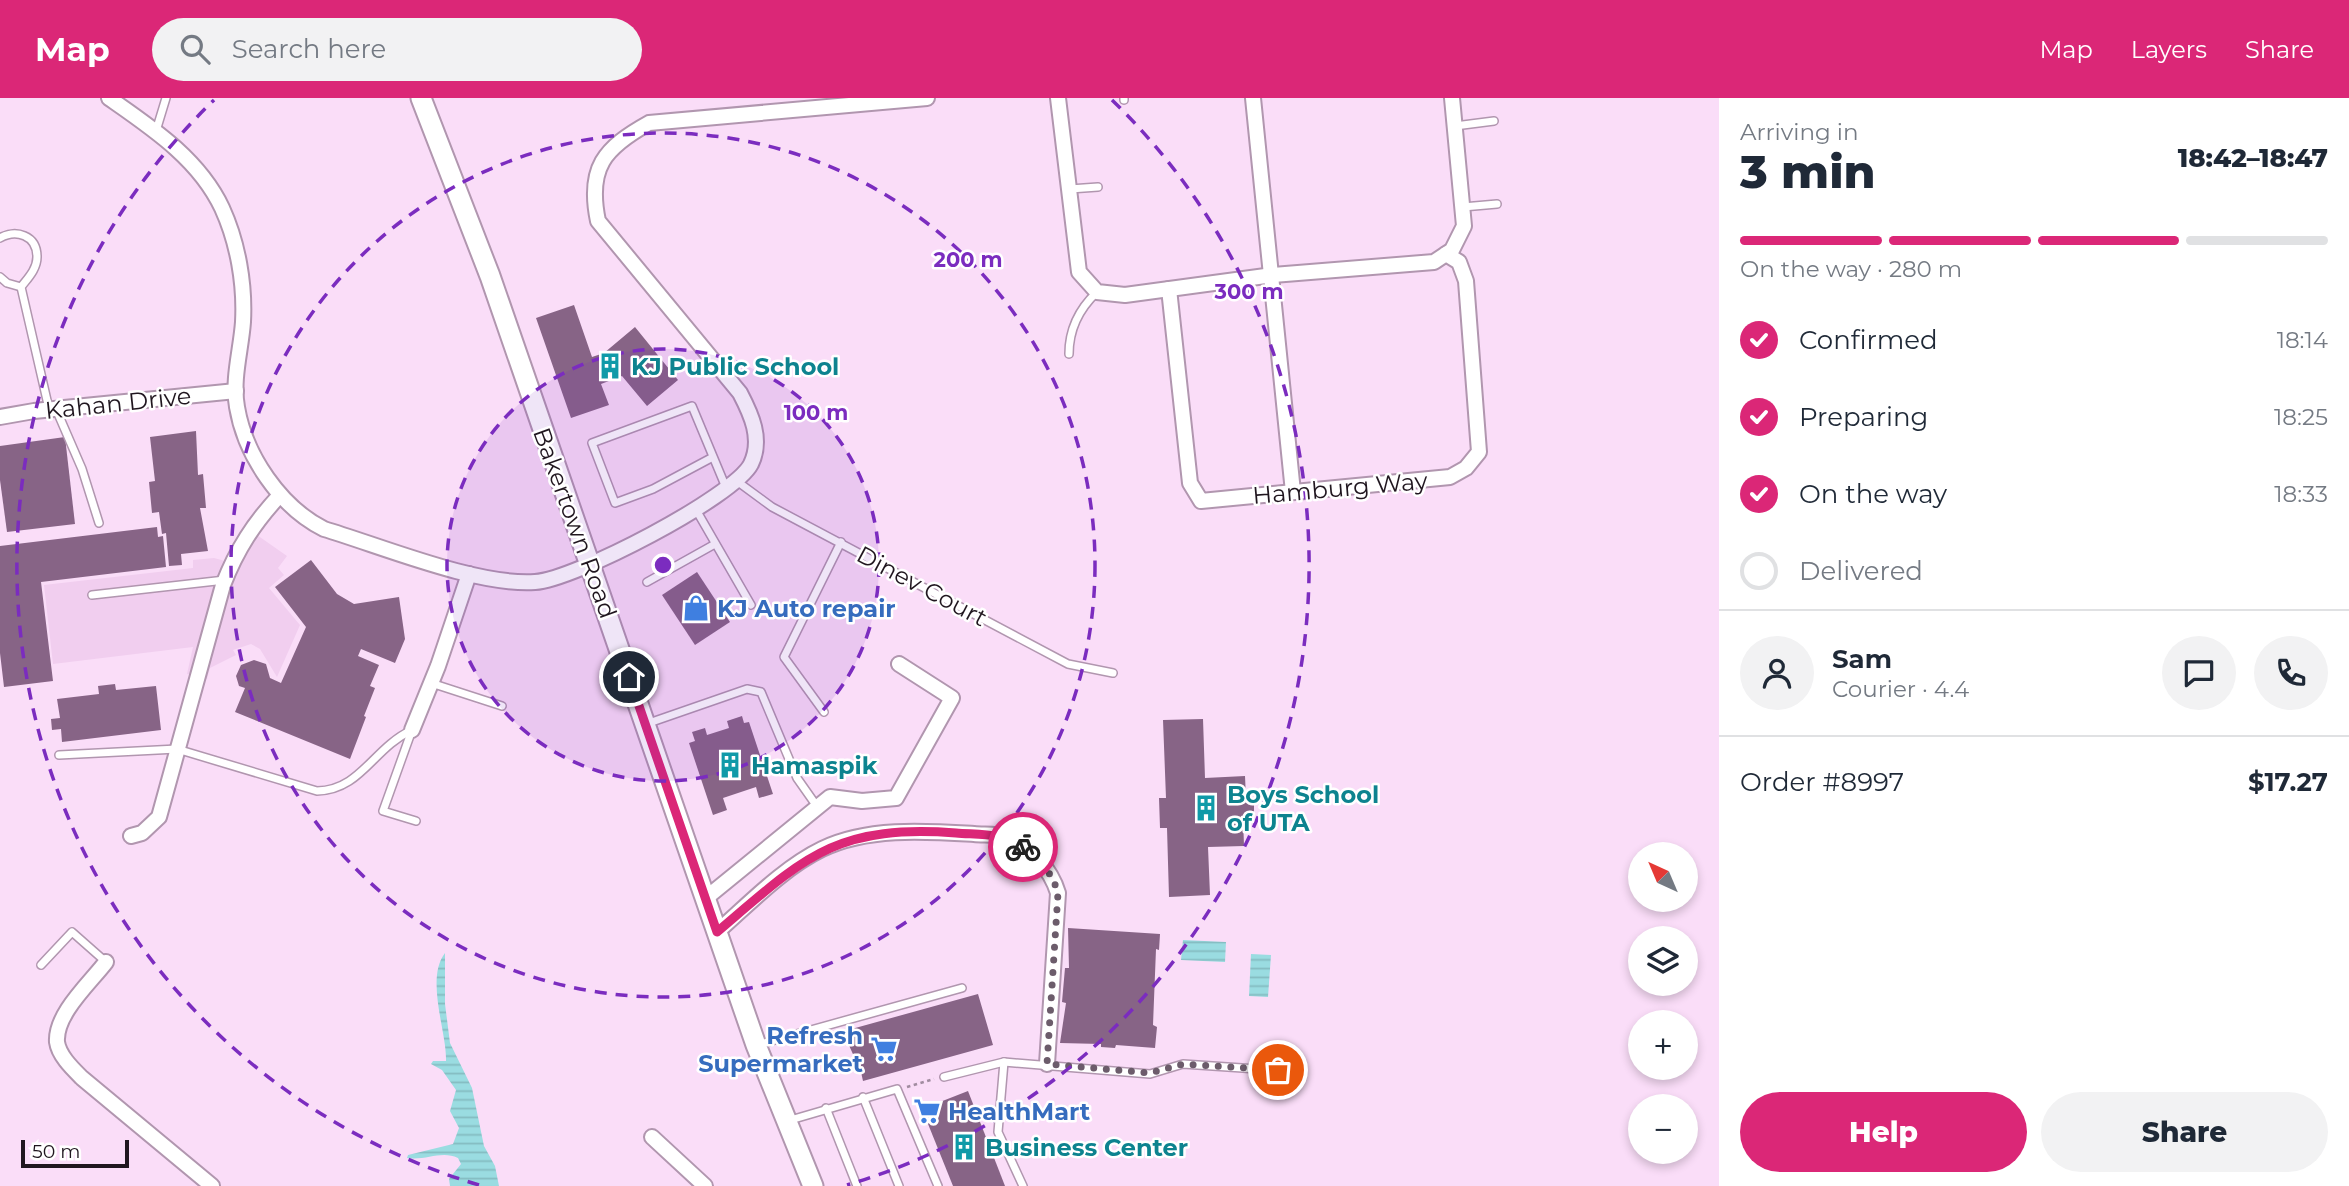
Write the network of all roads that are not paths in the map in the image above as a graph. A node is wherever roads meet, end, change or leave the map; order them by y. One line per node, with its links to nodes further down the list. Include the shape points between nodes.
1 (109, 98): 10 (street)
2 (166, 98): 10 (lane)
3 (421, 98): 34 (street, Bakertown Road, via 490,276)
4 (927, 98): 27 (street, via 649,124 621,139 601,164 592,193 598,221 740,393 752,415 757,437 752,462)
5 (1058, 98): 12 (street)
6 (1254, 98): 17 (street)
7 (1452, 98): 9 (street)
8 (1494, 121): 9 (lane)
9 (1455, 127): 14 (street)
10 (156, 131): 23 (street, via 208,184 236,245 243,320)
11 (1098, 187): 12 (lane)
12 (1069, 190): 21 (street, via 1079,272)
13 (1497, 204): 14 (lane)
14 (1463, 207): 16 (street, via 1464,226)
15 (0, 239): 19 (lane, via 14,233 34,244 37,258)
16 (1447, 254): 17 (street, via 1434,262); 28 (street, Hamburg Way, via 1459,262 1466,281 1478,457 1450,477)
17 (1273, 275): 20 (street); 28 (street)
18 (0, 277): 19 (lane)
19 (21, 287): 24 (lane)
20 (1169, 289): 21 (street, via 1125,295); 28 (street, Hamburg Way, via 1192,490 1201,501)
21 (1097, 292): 22 (lane, via 1075,323)
22 (1069, 354)
23 (236, 391): 24 (street, Kahan Drive); 29 (street, via 244,433)
24 (52, 409): 25 (street, Kahan Drive); 31 (lane, via 82,469)
25 (0, 417)
26 (713, 457): 26 (lane, via 692,406 592,443 615,503); 27 (lane)
27 (732, 486): 30 (street); 32 (lane, Dinev Court)
28 (1293, 492)
29 (280, 495): 35 (street, via 308,521 324,528); 36 (street, via 257,519)
30 (694, 508): 33 (lane); 34 (street)
31 (99, 523)
32 (841, 542): 41 (lane, Dinev Court, via 1068,664); 44 (lane, via 784,657)
33 (715, 544): 37 (lane); 39 (lane)
34 (590, 567): 35 (street, via 533,583); 45 (street, Bakertown Road)
35 (468, 574): 42 (street)
36 (225, 580): 38 (lane); 47 (street)
37 (647, 582)
38 (92, 595)
39 (751, 605)
40 (899, 664): 49 (street, via 951,698 896,798 862,801 830,797)
41 (1113, 673)
42 (431, 682): 43 (lane); 46 (street)
43 (502, 706)
44 (824, 712)
45 (646, 724): 49 (lane, via 755,689 768,705 796,778); 52 (street, Bakertown Road)
46 (412, 730): 47 (lane, via 393,739 337,791 317,791); 50 (lane, via 383,811)
47 (177, 749): 48 (lane); 51 (street, via 159,817 142,833)
48 (60, 755)
49 (816, 805): 52 (street)
50 (416, 821)
51 (131, 836)
52 (706, 898): 53 (street, Bakertown Road)
53 (717, 932): 57 (street, Bakertown Road); 59 (street, via 822,849 862,836 934,831 1005,836 1042,862 1058,893)
54 (106, 962): 55 (lane, via 72,932); 66 (street, via 61,1020 57,1042 82,1078)
55 (41, 965)
56 (962, 988): 57 (lane)
57 (756, 1045): 64 (street, Bakertown Road)
58 (1004, 1062): 59 (lane); 61 (lane); 72 (lane, via 998,1132)
59 (1047, 1064): 60 (lane, via 1150,1073 1183,1064)
60 (1301, 1072)
61 (944, 1077)
62 (863, 1097): 63 (lane); 70 (lane); 71 (lane, via 897,1089)
63 (826, 1108): 64 (lane); 69 (lane)
64 (786, 1122): 68 (street, Bakertown Road)
65 (652, 1137): 67 (street)
66 (212, 1186)
67 (705, 1186)
68 (813, 1186)
69 (857, 1186)
70 (899, 1186)
71 (938, 1186)
72 (1023, 1186)

